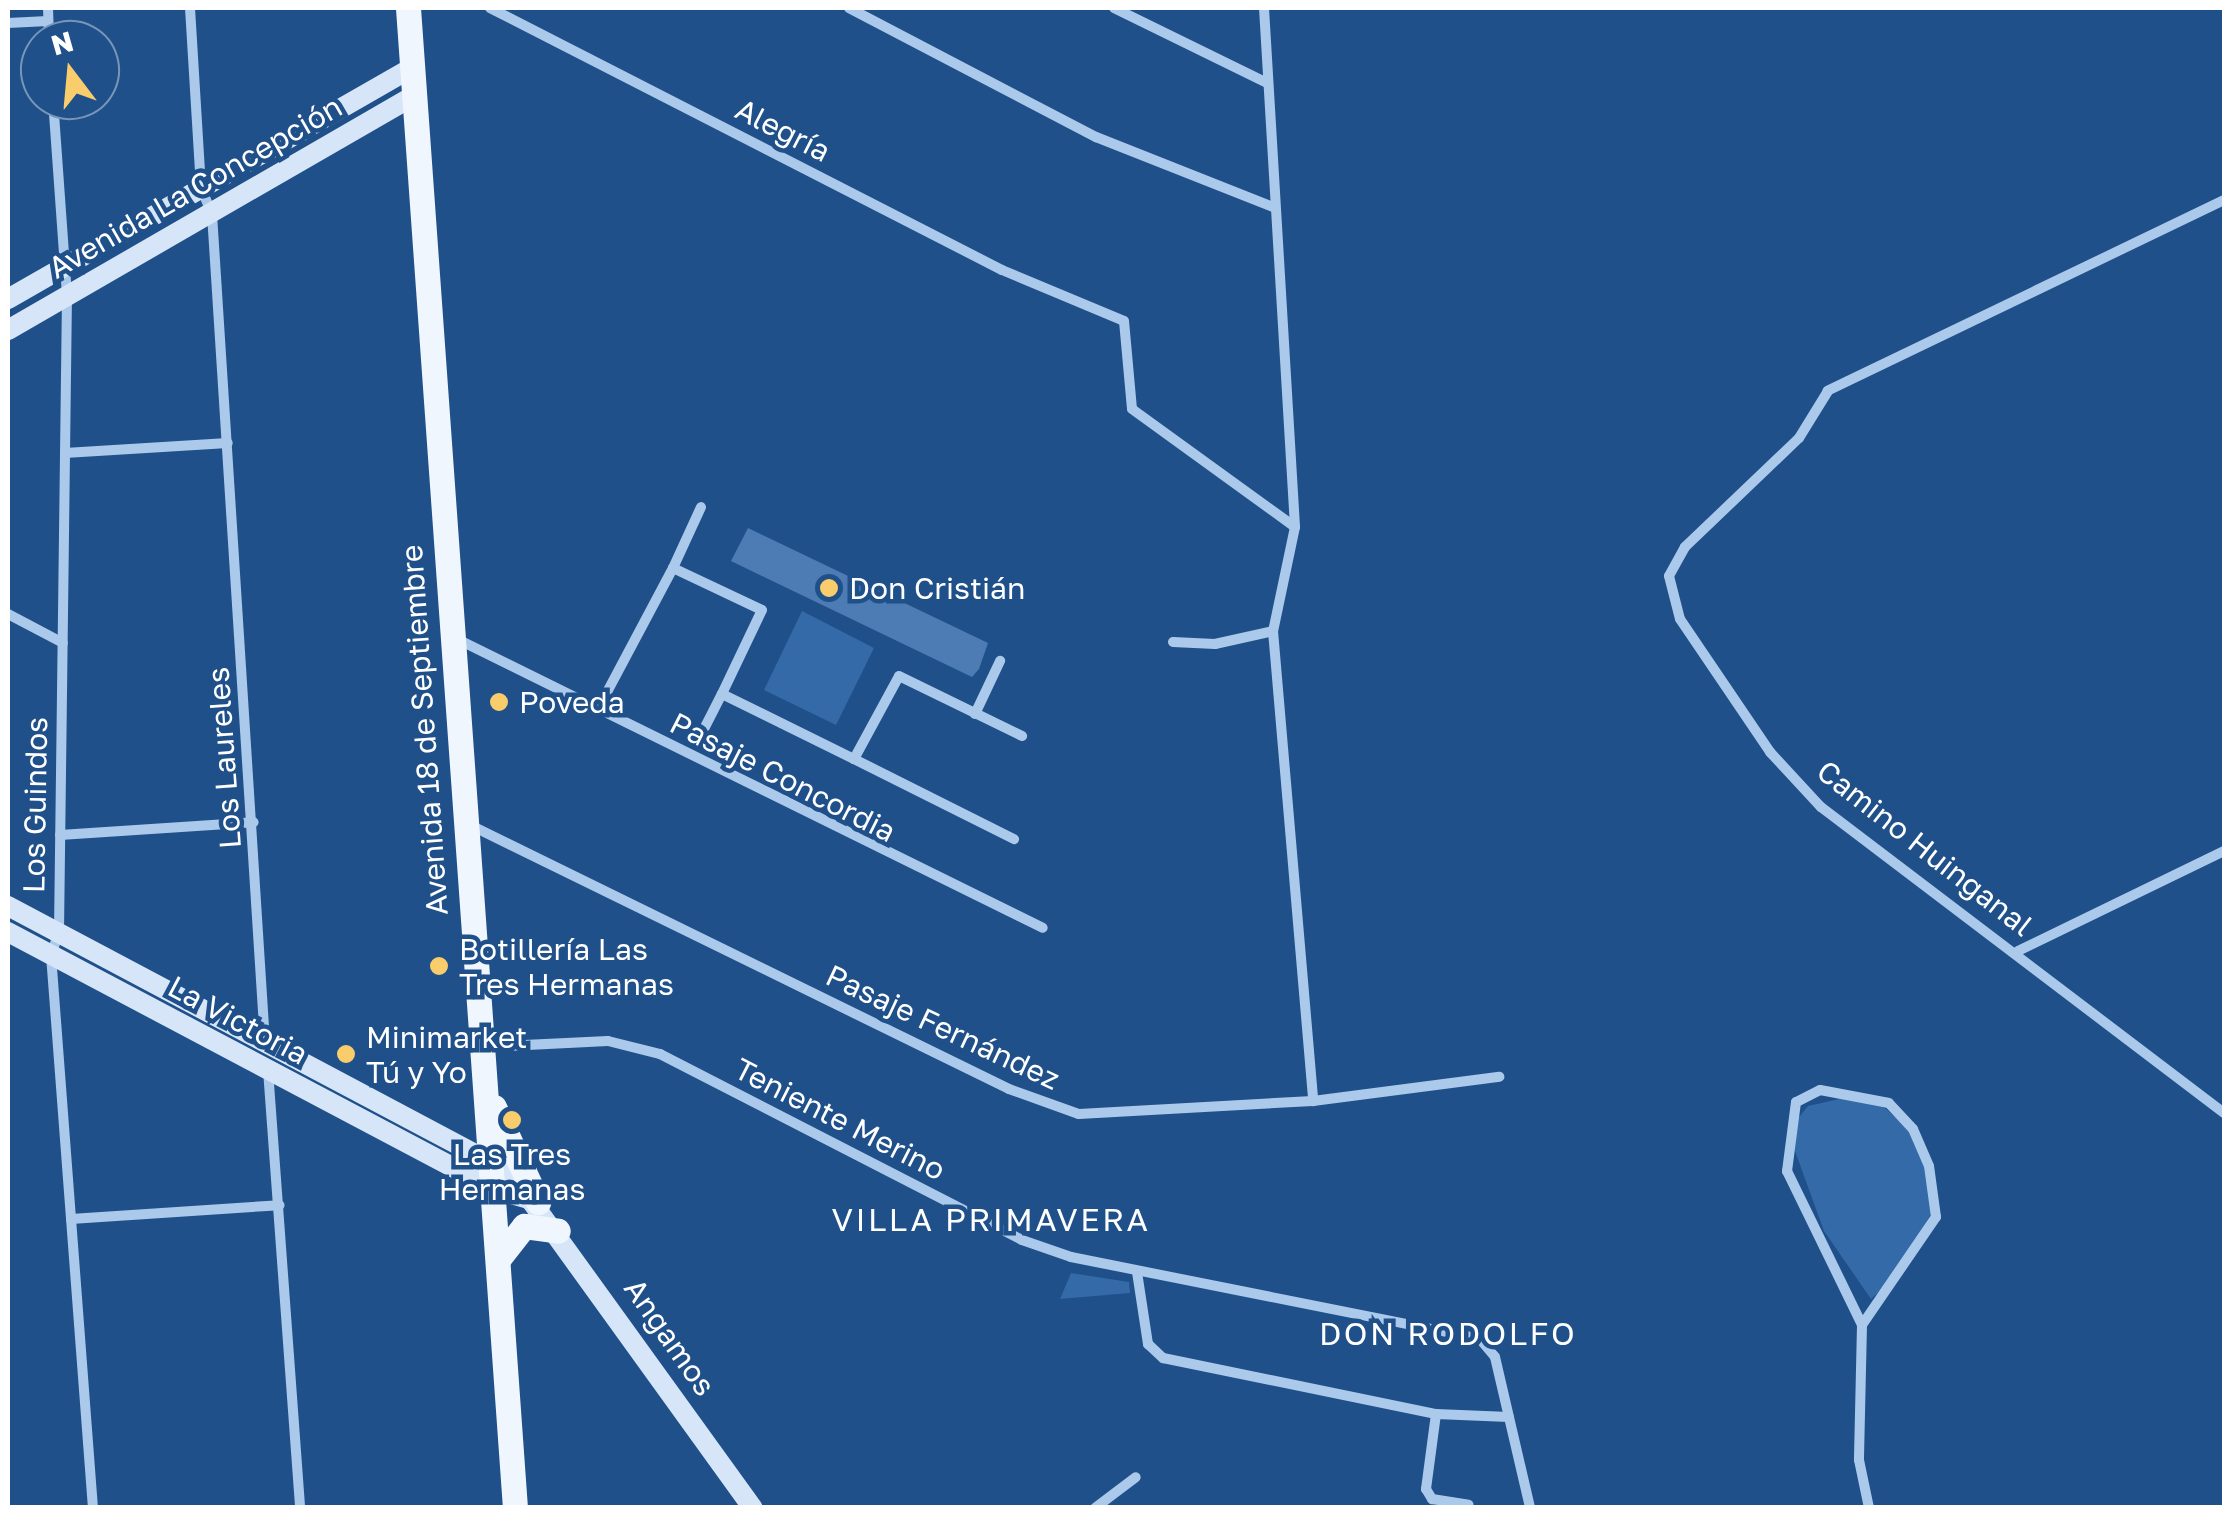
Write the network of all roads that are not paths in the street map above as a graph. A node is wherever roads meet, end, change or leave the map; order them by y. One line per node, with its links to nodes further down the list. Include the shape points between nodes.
1 (190, 8): 11 (street, Los Laureles)
2 (408, 8): 7 (main road, Avenida 18 de Septiembre)
3 (490, 8): 22 (street, Alegría, via 1130,330 1124,390 1132,408)
4 (849, 8): 13 (street, via 1096,136)
5 (1114, 8): 8 (street)
6 (1264, 8): 8 (street)
7 (412, 68): 9 (main road, Avenida 18 de Septiembre); 11 (street, Avenida La Concepción)
8 (1267, 83): 13 (street)
9 (413, 96): 14 (street, Avenida La Concepción); 26 (main road, Avenida 18 de Septiembre)
10 (53, 120): 15 (street, Los Guindos)
11 (201, 188): 14 (street, Los Laureles); 15 (street, Avenida La Concepción)
12 (2224, 200): 45 (street, Camino Huinganal, via 1828,391 1799,438 1674,560 1670,591 1680,619 1770,752 1821,807)
13 (1272, 207): 22 (street)
14 (212, 214): 16 (street, Avenida La Concepción); 19 (street, Los Laureles)
15 (63, 267): 16 (street, Los Guindos); 17 (street, Avenida La Concepción)
16 (67, 295): 18 (street, Avenida La Concepción); 20 (street, Los Guindos)
17 (8, 299)
18 (8, 330)
19 (228, 443): 20 (street); 36 (street, Los Laureles)
20 (65, 453): 28 (street, Los Guindos)
21 (701, 507): 23 (street)
22 (1295, 527): 25 (street)
23 (673, 568): 30 (street, via 762,610); 31 (street)
24 (8, 614): 28 (street)
25 (1273, 632): 27 (street, via 1214,644); 52 (street)
26 (450, 636): 31 (street, Pasaje Concordia); 37 (main road, Avenida 18 de Septiembre)
27 (1173, 642)
28 (63, 643): 38 (street, Los Guindos)
29 (1000, 661): 32 (street)
30 (722, 694): 33 (street); 35 (street)
31 (596, 711): 42 (street, Pasaje Concordia)
32 (975, 714): 34 (street); 35 (street, via 900,676)
33 (705, 728)
34 (1022, 736)
35 (854, 760): 39 (street)
36 (254, 822): 38 (street); 47 (street, Los Laureles)
37 (464, 822): 48 (main road, Avenida 18 de Septiembre); 52 (street, Pasaje Fernández, via 1050,1107 1103,1115)
38 (60, 835): 44 (street, Los Guindos)
39 (1014, 838)
40 (2224, 852): 45 (street)
41 (8, 906): 44 (street, La Victoria)
42 (1043, 928)
43 (8, 932): 46 (street, La Victoria)
44 (58, 932): 46 (street, Los Guindos); 47 (street, La Victoria)
45 (2018, 951): 53 (street, Camino Huinganal)
46 (51, 954): 49 (street, La Victoria); 58 (street, Los Guindos)
47 (264, 1040): 49 (street, Los Laureles); 54 (street, La Victoria)
48 (479, 1048): 51 (main road, Avenida 18 de Septiembre); 61 (street, Teniente Merino, via 574,1039 660,1054 1022,1240)
49 (268, 1070): 55 (street, La Victoria); 57 (street, Los Laureles)
50 (1498, 1077): 52 (street, Pasaje Fernández)
51 (484, 1085): 54 (main road, Avenida 18 de Septiembre); 56 (main road)
52 (1314, 1101)
53 (2224, 1113)
54 (492, 1159): 55 (main road, Avenida 18 de Septiembre); 56 (street, Angamos)
55 (494, 1188): 56 (street); 60 (main road, Avenida 18 de Septiembre)
56 (538, 1202): 59 (street, Angamos)
57 (280, 1206): 58 (street); 68 (street, Los Laureles)
58 (71, 1219): 67 (street, Los Guindos)
59 (558, 1231): 60 (main road, via 524,1226); 70 (street, Angamos)
60 (499, 1258): 69 (main road, Avenida 18 de Septiembre)
61 (1137, 1272): 63 (street, via 1148,1344 1163,1358); 64 (street, Teniente Merino, via 1466,1335 1490,1346)
62 (1862, 1325): 62 (street, via 1936,1216 1929,1166 1913,1129 1890,1103 1820,1090 1796,1102 1787,1171); 73 (street, via 1859,1460)
63 (1436, 1414): 64 (street); 66 (street, via 1426,1489 1432,1499)
64 (1509, 1417): 72 (street)
65 (1136, 1477): 71 (street)
66 (1469, 1505)
67 (94, 1508)
68 (300, 1508)
69 (515, 1508)
70 (753, 1508)
71 (1095, 1508)
72 (1530, 1508)
73 (1869, 1508)

